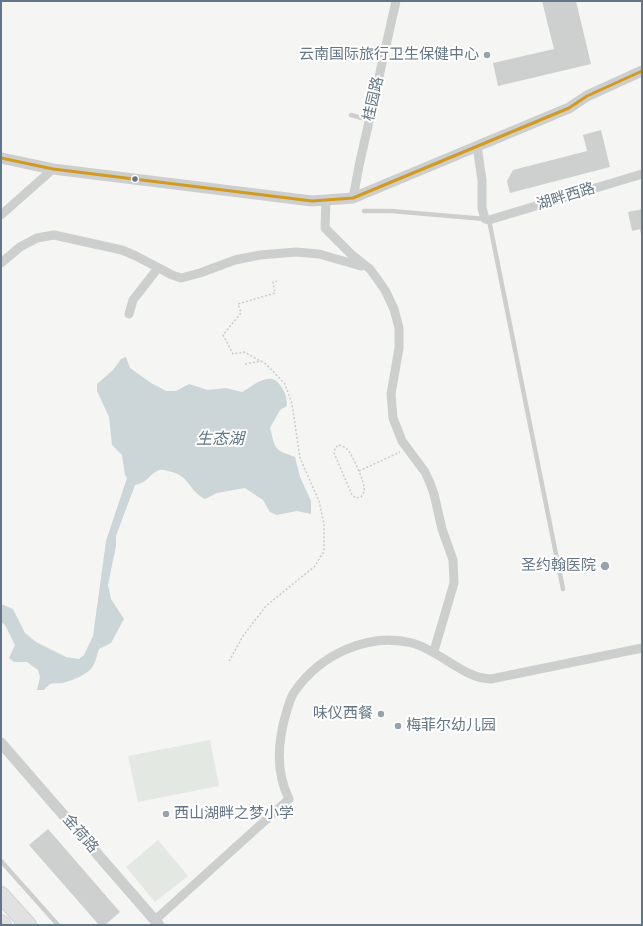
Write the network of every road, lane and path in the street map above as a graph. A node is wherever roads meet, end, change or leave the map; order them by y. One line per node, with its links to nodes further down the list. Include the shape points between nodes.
1 (396, 1): 4 (street, 桂园路)
2 (642, 71): 5 (street, via 587,96 569,108)
3 (351, 115): 4 (lane)
4 (369, 120): 9 (street, 桂园路)
5 (477, 146): 9 (street); 13 (street, via 482,180 482,208)
6 (1, 158): 7 (street)
7 (53, 169): 10 (street); 12 (street)
8 (642, 174): 13 (street, 湖畔西路)
9 (354, 198): 10 (street)
10 (326, 201): 16 (street, via 326,228 352,255)
11 (364, 211): 13 (lane)
12 (1, 215)
13 (487, 220): 23 (lane)
14 (1, 263): 15 (street, via 20,247 37,238 54,235 122,250)
15 (158, 268): 16 (street, via 181,278 235,260 296,252 319,254); 18 (street, via 133,300)
16 (370, 269): 21 (street, via 385,290 394,309 398,328 399,348 391,394 395,424)
17 (277, 282): 19 (path, via 273,282 275,293 238,304 241,313 223,335 233,354 244,352)
18 (129, 314)
19 (262, 361): 20 (path); 26 (path, via 285,384 292,404 300,458 319,501 324,524 324,551 315,566 266,606 243,636)
20 (245, 364)
21 (407, 449): 22 (path); 25 (street, via 425,472 430,483 453,560 454,582)
22 (359, 471): 22 (path, via 364,483 364,493 356,498 352,495 334,454 334,448 338,445 344,446)
23 (563, 589)
24 (642, 648): 25 (street, via 491,679 481,679 472,675)
25 (434, 651): 31 (street, via 412,643 373,641 347,648 329,658 309,675 294,691 282,726 279,744 280,773 289,799)
26 (229, 661)
27 (1, 743): 31 (street, 金荷路)
28 (1, 860): 34 (lane)
29 (1, 895): 33 (highway)
30 (1, 923): 32 (highway)
31 (157, 923)
32 (3, 925)
33 (28, 925)
34 (58, 925)

